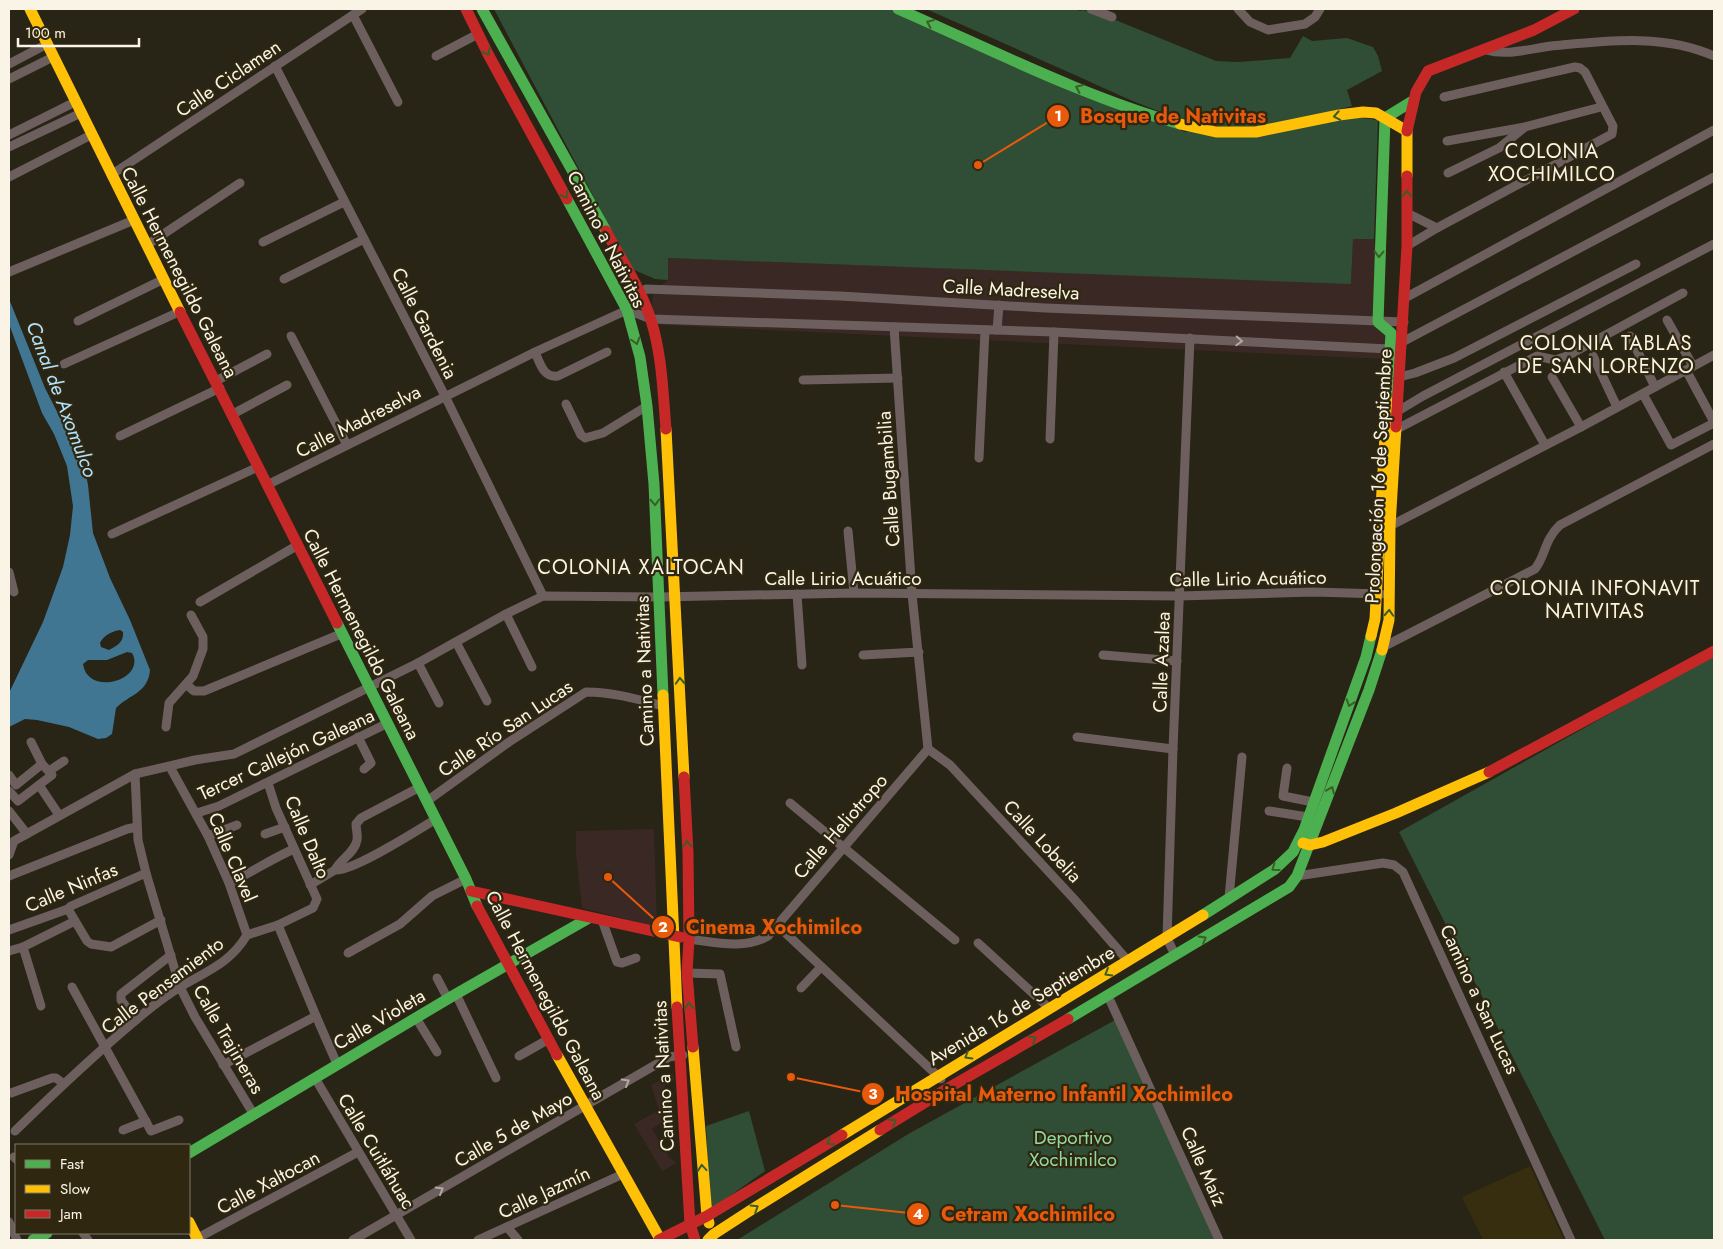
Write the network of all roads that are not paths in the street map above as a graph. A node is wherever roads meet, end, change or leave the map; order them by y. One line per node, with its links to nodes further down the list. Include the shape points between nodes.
1 (30, 9): 13 (main road, Calle Hermenegildo Galeana)
2 (362, 9): 10 (street, Calle Ciclamen)
3 (466, 9): 12 (main road, Camino a Nativitas)
4 (482, 9): 53 (main road, Camino a Nativitas)
5 (898, 9): 27 (main road, one-way to 5, via 1363,112 1256,132 1216,132 1195,128 1092,94)
6 (1091, 9): 11 (street)
7 (1238, 9): 8 (street, via 1250,22 1268,30 1305,24)
8 (1320, 9)
9 (1574, 9): 14 (main road, Prolongación 16 de Septiembre, via 1534,30)
10 (353, 15): 19 (street, Calle Ciclamen); 23 (street)
11 (1112, 16)
12 (478, 34): 16 (street); 57 (main road, Camino a Nativitas, one-way to 57)
13 (47, 44): 15 (main road, Calle Hermenegildo Galeana); 18 (street)
14 (1484, 49): 17 (street, via 1507,52 1629,40 1683,45); 24 (main road, Prolongación 16 de Septiembre, via 1428,70)
15 (53, 56): 20 (street); 22 (main road, Calle Hermenegildo Galeana)
16 (436, 56)
17 (1714, 56)
18 (9, 64)
19 (275, 66): 36 (street, Calle Ciclamen); 40 (street, Calle Gardenia)
20 (9, 79)
21 (1444, 97): 25 (street, via 1575,67 1585,72)
22 (75, 102): 26 (main road, Calle Hermenegildo Galeana); 31 (street)
23 (398, 102)
24 (1411, 102): 27 (main road); 30 (main road, Prolongación 16 de Septiembre)
25 (1601, 107): 28 (street); 43 (street, via 1613,126 1612,134)
26 (81, 113): 32 (main road, Calle Hermenegildo Galeana); 34 (street)
27 (1385, 118): 30 (main road); 62 (main road, one-way to 62)
28 (1526, 127): 33 (street); 35 (street, via 1499,148)
29 (1714, 130): 55 (street)
30 (1406, 131): 41 (main road, Prolongación 16 de Septiembre, one-way to 30)
31 (9, 136)
32 (92, 136): 36 (main road, Calle Hermenegildo Galeana); 37 (street)
33 (1447, 141)
34 (9, 147)
35 (1448, 173)
36 (111, 175): 42 (main road, Calle Hermenegildo Galeana)
37 (9, 177)
38 (1714, 177): 71 (street)
39 (240, 183): 47 (street)
40 (344, 202): 44 (street, Calle Gardenia); 45 (street)
41 (1407, 213): 43 (street); 48 (main road, Prolongación 16 de Septiembre)
42 (134, 220): 47 (main road, Calle Hermenegildo Galeana); 50 (street)
43 (1437, 228): 48 (street)
44 (364, 239): 51 (street); 89 (street, Calle Gardenia)
45 (263, 242)
46 (1714, 244): 93 (street)
47 (147, 245): 52 (main road, Calle Hermenegildo Galeana)
48 (1407, 246): 55 (main road, Prolongación 16 de Septiembre)
49 (1636, 264): 81 (street, via 1454,358)
50 (9, 272)
51 (284, 278)
52 (164, 279): 58 (main road, Calle Hermenegildo Galeana); 61 (street)
53 (640, 293): 56 (street, Calle Madreselva, via 646,289 666,289); 57 (street, Calle Madreselva); 59 (main road, Camino a Nativitas)
54 (1683, 293): 80 (street, via 1567,356 1555,360 1537,356)
55 (1405, 298): 63 (main road, Prolongación 16 de Septiembre)
56 (999, 305): 62 (street, Calle Madreselva); 66 (street)
57 (627, 310): 59 (street); 73 (street, Calle Madreselva); 91 (main road, Camino a Nativitas, one-way to 91, via 640,357)
58 (181, 311): 78 (street); 85 (main road, Calle Hermenegildo Galeana)
59 (651, 318): 64 (street); 119 (main road, Camino a Nativitas, via 660,357)
60 (1666, 320): 79 (street)
61 (78, 321)
62 (1378, 322): 63 (street, Calle Madreselva); 72 (main road, Prolongación 16 de Septiembre, via 1391,333)
63 (1404, 322): 71 (main road, Prolongación 16 de Septiembre)
64 (894, 327): 65 (street); 83 (street, Calle Bugambilia)
65 (985, 330): 66 (street); 103 (street)
66 (997, 330): 67 (street)
67 (1054, 332): 70 (street); 99 (street)
68 (291, 336): 101 (street)
69 (1630, 336): 87 (street)
70 (1190, 338): 72 (street, one-way to 72); 118 (street, Calle Azalea)
71 (1402, 342): 72 (street); 81 (main road, Prolongación 16 de Septiembre)
72 (1389, 349): 115 (main road, Prolongación 16 de Septiembre)
73 (535, 352): 74 (street, via 545,373 552,377); 89 (street, Calle Madreselva)
74 (607, 352)
75 (267, 354): 85 (street)
76 (1714, 355): 79 (street)
77 (1593, 356): 92 (street)
78 (64, 364)
79 (1690, 368): 87 (street); 95 (street)
80 (1504, 372): 97 (street); 102 (street)
81 (1399, 377): 93 (main road, Prolongación 16 de Septiembre)
82 (1552, 377): 96 (street)
83 (898, 378): 84 (street); 114 (street, Calle Bugambilia)
84 (803, 380)
85 (218, 385): 94 (main road, Calle Hermenegildo Galeana); 98 (street)
86 (287, 385): 94 (street)
87 (1656, 387): 88 (street)
88 (1643, 394): 92 (street); 95 (street, via 1671,445)
89 (445, 396): 101 (street, Calle Madreselva); 117 (street, Calle Gardenia)
90 (566, 404): 91 (street, via 585,438 603,433)
91 (647, 406): 120 (main road, Camino a Nativitas, one-way to 120)
92 (1617, 408): 96 (street)
93 (1398, 411): 97 (main road, Prolongación 16 de Septiembre)
94 (233, 414): 104 (main road, Calle Hermenegildo Galeana)
95 (1714, 422)
96 (1581, 427): 102 (street)
97 (1397, 429): 106 (main road, Prolongación 16 de Septiembre)
98 (120, 436)
99 (1050, 439)
100 (1714, 444): 126 (street, via 1560,525 1534,569)
101 (347, 445): 105 (street, Calle Madreselva)
102 (1545, 445): 106 (street)
103 (979, 458)
104 (258, 466): 105 (main road, Calle Hermenegildo Galeana); 108 (street)
105 (267, 485): 109 (main road, Calle Hermenegildo Galeana)
106 (1390, 526): 116 (main road, Prolongación 16 de Septiembre)
107 (848, 531): 112 (street)
108 (112, 534)
109 (298, 546): 121 (street); 124 (main road, Calle Hermenegildo Galeana)
110 (9, 572): 111 (street)
111 (14, 592)
112 (854, 593): 113 (street, Calle Lirio Acuático); 114 (street, Calle Lirio Acuático)
113 (797, 594): 119 (street, Calle Lirio Acuático); 133 (street)
114 (912, 594): 118 (street, Calle Lirio Acuático); 128 (street, Calle Bugambilia)
115 (1377, 594): 116 (street, Calle Lirio Acuático); 118 (street, Calle Lirio Acuático, via 1314,592); 161 (main road, Prolongación 16 de Septiembre, one-way to 161, via 1370,644)
116 (1390, 594): 126 (main road, Prolongación 16 de Septiembre, one-way to 116)
117 (543, 596): 120 (street, Calle Lirio Acuático); 122 (street, Calle Lirio Acuático)
118 (1180, 596): 131 (street, Calle Azalea)
119 (675, 597): 120 (street, Calle Lirio Acuático); 201 (main road, Camino a Nativitas, one-way to 119, via 688,853)
120 (659, 598): 139 (main road, Camino a Nativitas)
121 (200, 602)
122 (506, 614): 125 (street, Calle Lirio Acuático); 134 (street)
123 (191, 616): 135 (street, via 203,638 203,649)
124 (343, 633): 135 (street, via 204,691 194,692); 136 (main road, Calle Hermenegildo Galeana)
125 (456, 642): 132 (street, Calle Lirio Acuático); 137 (street)
126 (1383, 647): 175 (main road, Prolongación 16 de Septiembre, one-way to 126, via 1360,716)
127 (1714, 651): 175 (main road, via 1480,776 1323,842)
128 (919, 652): 129 (street); 145 (street, Calle Bugambilia)
129 (863, 655)
130 (1102, 655): 131 (street)
131 (1177, 660): 146 (street, Calle Azalea)
132 (418, 662): 136 (street, Calle Lirio Acuático); 138 (street)
133 (802, 665)
134 (532, 667)
135 (187, 685): 141 (street, via 169,703)
136 (369, 687): 140 (main road, Calle Hermenegildo Galeana); 150 (street, Calle Lirio Acuático, via 234,754)
137 (487, 701)
138 (439, 704)
139 (663, 706): 160 (street, Calle Río San Lucas, via 632,697 586,692); 199 (main road, Camino a Nativitas)
140 (388, 723): 142 (street, Tercer Callejón Galeana); 158 (main road, Calle Hermenegildo Galeana)
141 (166, 727)
142 (358, 737): 152 (street, via 371,763); 156 (street, Tercer Callejón Galeana)
143 (1077, 737): 146 (street)
144 (31, 742): 149 (street)
145 (928, 749): 178 (street, Calle Heliotropo); 210 (street, Calle Lobelia, via 950,765)
146 (1173, 749): 200 (street, Calle Azalea)
147 (1242, 758): 188 (street)
148 (64, 761): 153 (street)
149 (42, 764): 153 (street); 155 (street, via 16,785)
150 (170, 767): 154 (street, Calle Lirio Acuático); 165 (street, Calle Clavel)
151 (1287, 768): 161 (street, via 1284,796)
152 (364, 769)
153 (49, 771): 157 (street, via 52,775)
154 (134, 774): 166 (street, Calle Lirio Acuático); 170 (street, Calle Trajineras)
155 (9, 775)
156 (268, 783): 165 (street, Tercer Callejón Galeana); 171 (street, Calle Dalto)
157 (39, 785): 159 (street, via 18,801); 166 (street)
158 (420, 787): 160 (main road, Calle Hermenegildo Galeana); 180 (street, via 361,818 356,824 357,841)
159 (9, 792)
160 (427, 800): 168 (main road, Calle Hermenegildo Galeana)
161 (1313, 802): 167 (main road, Prolongación 16 de Septiembre)
162 (790, 803): 178 (street)
163 (9, 811): 172 (street)
164 (1268, 812): 167 (street)
165 (197, 813): 174 (street, Calle Clavel)
166 (59, 815): 172 (street, Calle Lirio Acuático)
167 (1308, 818): 175 (main road, Prolongación 16 de Septiembre)
168 (436, 819): 180 (street, via 350,868); 184 (main road, Calle Hermenegildo Galeana)
169 (236, 825): 174 (street)
170 (137, 827): 181 (street, Calle Trajineras); 182 (street)
171 (285, 827): 173 (street); 177 (street, Calle Dalto)
172 (27, 834): 176 (street, Calle Lirio Acuático)
173 (265, 834)
174 (208, 836): 185 (street, Calle Clavel)
175 (1307, 838): 183 (main road, Avenida 16 de Septiembre); 188 (main road, Avenida 16 de Septiembre, one-way to 188, via 1275,869)
176 (11, 839): 179 (street)
177 (294, 849): 185 (street); 186 (street, Calle Dalto)
178 (844, 849): 196 (street, Calle Heliotropo); 202 (street)
179 (9, 855)
180 (335, 870): 186 (street)
181 (146, 873): 190 (street, Calle Ninfas); 192 (street, Calle Trajineras)
182 (9, 876)
183 (1297, 876): 208 (main road, Avenida 16 de Septiembre, one-way to 183, via 1279,894); 273 (street, Camino a San Lucas, via 1383,862 1403,872)
184 (466, 879): 187 (main road, Calle Hermenegildo Galeana); 206 (street, via 432,896 400,924)
185 (229, 883): 198 (street, Calle Clavel)
186 (310, 885): 189 (street, Calle Dalto)
187 (471, 891): 191 (main road, Calle Heliotropo); 211 (main road, Calle Hermenegildo Galeana)
188 (1229, 898): 200 (main road, Avenida 16 de Septiembre)
189 (316, 904): 195 (street, Calle Pensamiento)
190 (68, 909): 194 (street); 197 (street, Calle Ninfas)
191 (589, 918): 193 (main road, Calle Heliotropo); 211 (main road, Calle Violeta)
192 (161, 920): 194 (street, via 111,947 91,944); 207 (street, Calle Trajineras)
193 (602, 920): 199 (main road, Calle Heliotropo); 209 (street, via 617,962)
194 (75, 921): 204 (street)
195 (278, 925): 198 (street, Calle Pensamiento); 222 (street)
196 (777, 925): 201 (street, Calle Heliotropo, via 758,942 740,944); 212 (street)
197 (9, 930)
198 (247, 935): 216 (street, Calle Pensamiento, via 227,960)
199 (673, 936): 201 (main road, Calle Heliotropo); 231 (main road, Camino a Nativitas)
200 (1167, 938): 208 (street, Calle Azalea); 210 (main road, Avenida 16 de Septiembre)
201 (689, 939): 213 (main road, Camino a Nativitas)
202 (955, 940)
203 (978, 943): 221 (street)
204 (24, 947): 205 (street); 220 (street)
205 (9, 951)
206 (348, 953)
207 (171, 955): 216 (street, Calle Trajineras); 224 (street, via 121,994 121,1000)
208 (1175, 955): 218 (main road, Avenida 16 de Septiembre)
209 (636, 958)
210 (1128, 962): 221 (main road, Avenida 16 de Septiembre, one-way to 221)
211 (508, 965): 219 (main road, Calle Violeta); 225 (main road, Calle Hermenegildo Galeana)
212 (822, 967): 217 (street); 234 (street)
213 (687, 973): 227 (street, via 720,974); 229 (main road, Camino a Nativitas, one-way to 213)
214 (437, 978): 219 (street)
215 (72, 987): 226 (street)
216 (180, 987): 224 (street, Calle Pensamiento); 233 (street, Calle Trajineras)
217 (801, 988)
218 (1108, 996): 238 (main road, Avenida 16 de Septiembre, one-way to 218); 272 (street, Calle Maíz)
219 (452, 997): 223 (main road, Calle Violeta); 236 (street)
220 (41, 1006)
221 (1049, 1008): 234 (main road, Avenida 16 de Septiembre, one-way to 234)
222 (316, 1016): 232 (street); 233 (street)
223 (416, 1018): 228 (street); 232 (main road, Calle Violeta)
224 (136, 1020): 226 (street, Calle Pensamiento)
225 (549, 1039): 230 (street); 240 (main road, Calle Hermenegildo Galeana)
226 (106, 1047): 237 (street, Calle Pensamiento); 245 (street)
227 (736, 1047)
228 (437, 1052)
229 (693, 1055): 231 (street, Calle 5 de Mayo); 242 (main road, Camino a Nativitas)
230 (519, 1056)
231 (679, 1056): 240 (street, Calle 5 de Mayo, one-way to 231, via 669,1057); 243 (main road, Camino a Nativitas)
232 (337, 1064): 235 (main road, Calle Violeta)
233 (223, 1065): 241 (street, Calle Trajineras)
234 (937, 1075): 238 (street); 246 (main road, Avenida 16 de Septiembre)
235 (315, 1078): 241 (main road, Calle Violeta); 251 (street, Calle Cuitláhuac)
236 (496, 1078)
237 (64, 1084): 239 (street, via 52,1078); 248 (street, Calle Pensamiento)
238 (950, 1087): 249 (main road, Avenida 16 de Septiembre, one-way to 238)
239 (10, 1092)
240 (585, 1106): 254 (main road, Calle Hermenegildo Galeana); 255 (street, Calle 5 de Mayo, one-way to 240)
241 (254, 1115): 250 (main road, Calle Violeta)
242 (697, 1116): 243 (main road); 256 (main road, Camino a Nativitas, one-way to 242)
243 (682, 1117): 258 (main road, Camino a Nativitas)
244 (179, 1120): 245 (street, via 152,1131)
245 (146, 1121): 247 (street)
246 (859, 1125): 249 (main road); 252 (main road, Avenida 16 de Septiembre, one-way to 252)
247 (123, 1130)
248 (15, 1131)
249 (866, 1138): 253 (main road, Avenida 16 de Septiembre)
250 (190, 1152)
251 (358, 1152): 255 (street, Calle Cuitláhuac); 265 (street, Calle Xaltocan)
252 (809, 1156): 253 (main road); 256 (main road, Avenida 16 de Septiembre)
253 (816, 1169): 262 (main road, Avenida 16 de Septiembre, one-way to 253)
254 (623, 1174): 260 (street, Calle Jazmín); 270 (main road, Calle Hermenegildo Galeana)
255 (396, 1216): 266 (street, Calle 5 de Mayo); 267 (street, Calle Cuitláhuac)
256 (707, 1216): 258 (main road, Avenida 16 de Septiembre); 262 (main road, Camino a Nativitas)
257 (9, 1222): 263 (street)
258 (690, 1224): 270 (main road, Calle Hermenegildo Galeana); 271 (main road, Camino a Nativitas)
259 (190, 1225): 265 (main road)
260 (507, 1227): 268 (street, Calle Jazmín); 269 (street)
261 (45, 1234): 264 (main road)
262 (713, 1238)
263 (17, 1240)
264 (33, 1240)
265 (196, 1240)
266 (353, 1240)
267 (411, 1240)
268 (478, 1240)
269 (518, 1240)
270 (660, 1240)
271 (695, 1240)
272 (1219, 1240)
273 (1571, 1240)

